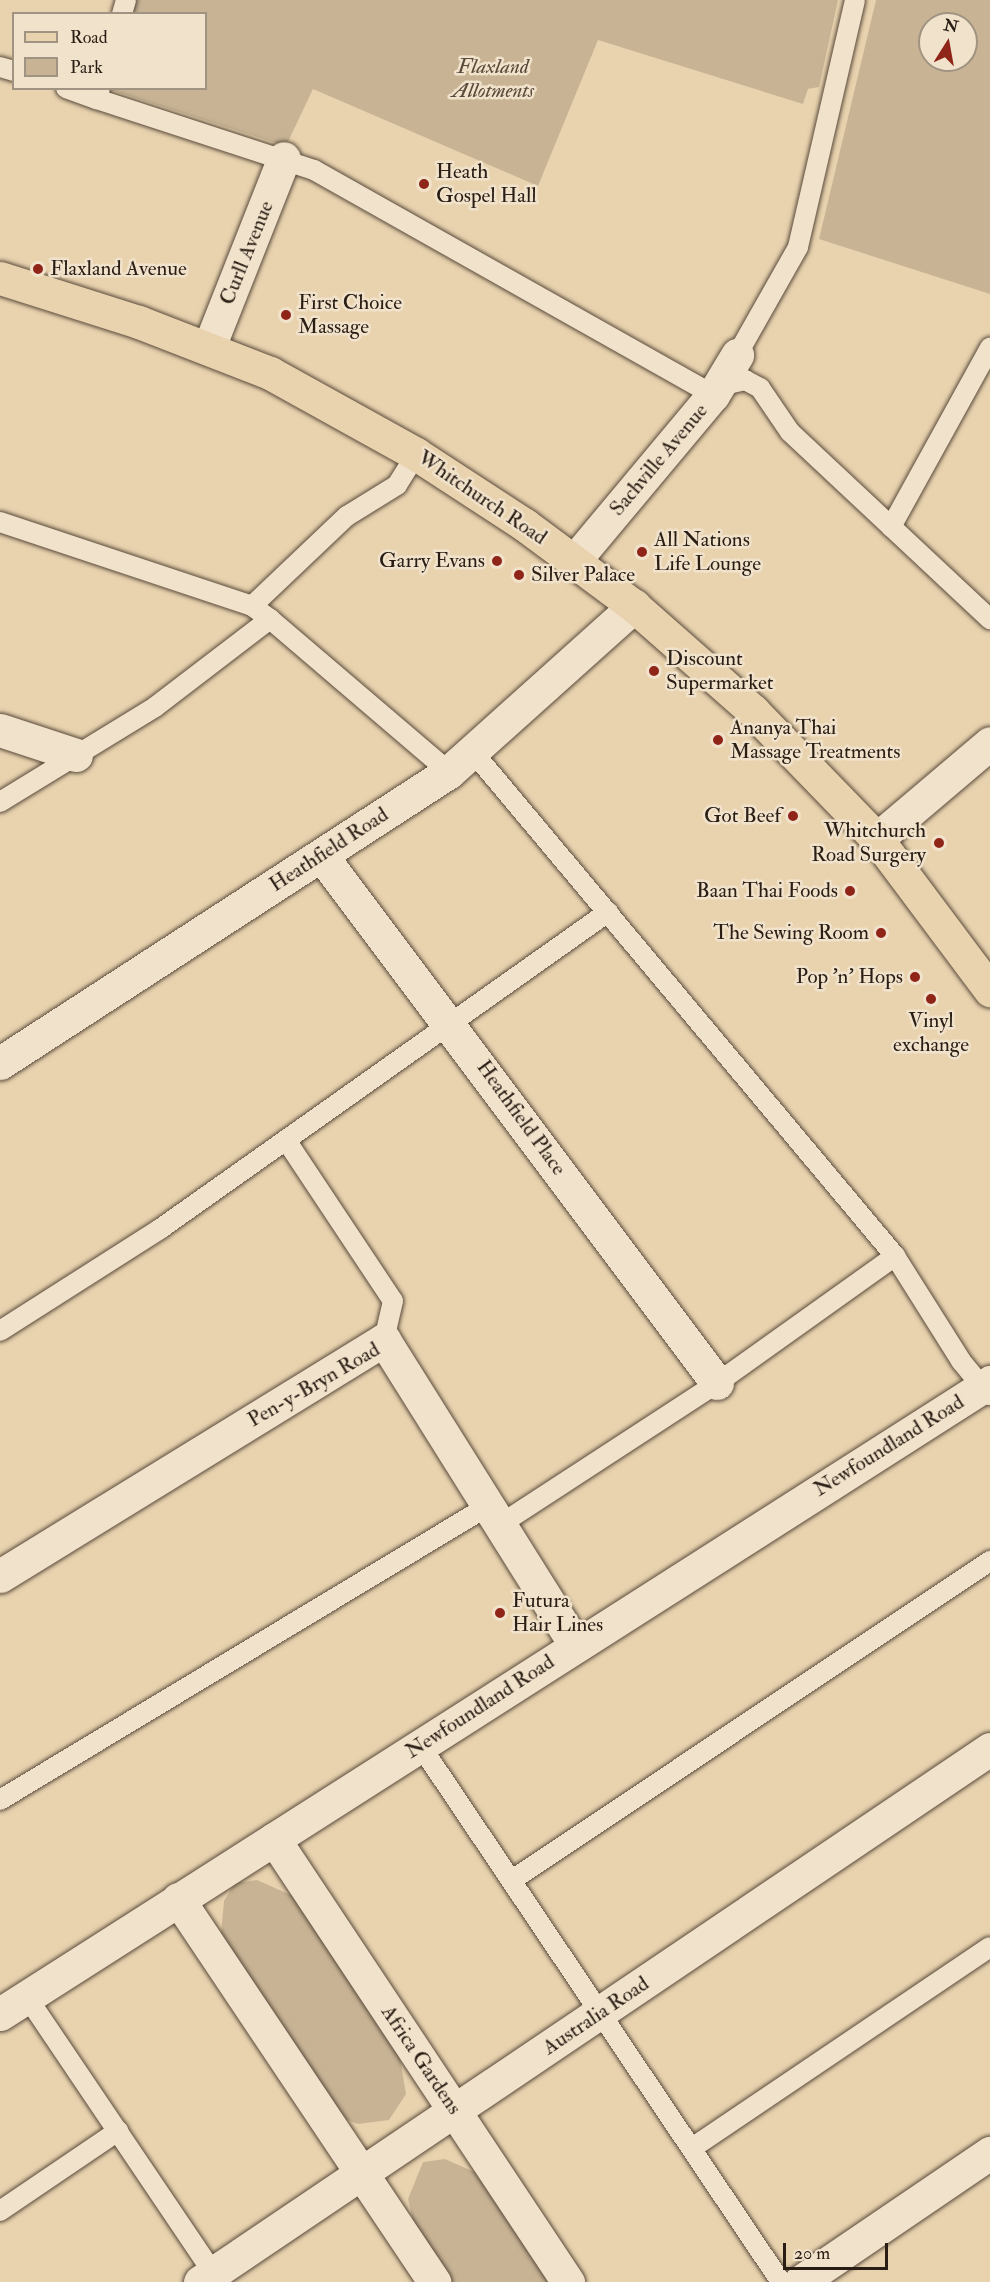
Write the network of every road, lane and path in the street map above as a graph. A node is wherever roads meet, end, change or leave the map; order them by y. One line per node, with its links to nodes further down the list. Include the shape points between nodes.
1 (855, 0): 8 (lane, via 798,248)
2 (77, 90): 3 (lane)
3 (98, 94): 4 (lane)
4 (284, 158): 6 (street, Curll Avenue); 9 (lane, via 314,170)
5 (0, 278): 6 (main road, Whitchurch Road)
6 (209, 347): 10 (main road, Whitchurch Road, via 324,400)
7 (990, 348): 12 (lane)
8 (737, 355): 9 (street, Sachville Avenue)
9 (716, 391): 12 (lane, via 745,380 760,388 784,425); 13 (street, Sachville Avenue)
10 (416, 454): 13 (main road, Whitchurch Road); 14 (lane, via 397,485 360,505)
11 (0, 522): 14 (lane)
12 (891, 526): 17 (lane)
13 (574, 561): 15 (main road, Whitchurch Road)
14 (252, 606): 16 (lane)
15 (634, 606): 21 (street, Heathfield Road); 23 (main road, Whitchurch Road, via 753,711)
16 (270, 619): 20 (lane, via 155,707); 21 (lane)
17 (990, 619)
18 (0, 730): 20 (street)
19 (990, 744): 23 (street)
20 (76, 755): 22 (lane)
21 (461, 762): 24 (street, Heathfield Road); 25 (lane)
22 (0, 802)
23 (877, 838): 26 (main road, Whitchurch Road)
24 (321, 855): 27 (street, Heathfield Place); 28 (street, Heathfield Road)
25 (608, 912): 27 (lane); 30 (lane)
26 (990, 990)
27 (452, 1024): 29 (lane); 33 (street, Heathfield Place)
28 (0, 1062)
29 (286, 1140): 31 (lane); 32 (lane, via 393,1301)
30 (895, 1256): 33 (lane); 34 (lane)
31 (0, 1331)
32 (384, 1340): 35 (street, Pen-y-Bryn Road); 37 (street, Pen-y-Bryn Road)
33 (717, 1383): 35 (lane)
34 (988, 1388): 38 (street, Newfoundland Road)
35 (493, 1516): 38 (street, Pen-y-Bryn Road); 41 (lane)
36 (990, 1561): 43 (lane)
37 (0, 1576)
38 (576, 1646): 39 (street, Newfoundland Road)
39 (420, 1745): 42 (street, Newfoundland Road); 43 (lane)
40 (990, 1749): 47 (street, Australia Road)
41 (0, 1800)
42 (274, 1839): 44 (street, Newfoundland Road); 48 (street, Africa Gardens)
43 (512, 1880): 47 (lane)
44 (178, 1899): 46 (street, Newfoundland Road); 52 (street)
45 (990, 1947): 50 (lane)
46 (14, 2006): 49 (lane)
47 (602, 2012): 48 (street, Australia Road); 50 (lane)
48 (455, 2112): 52 (street, Australia Road); 56 (street, Africa Gardens)
49 (118, 2131): 53 (lane); 54 (lane)
50 (692, 2148): 57 (lane)
51 (990, 2153): 58 (street)
52 (362, 2175): 54 (street, Australia Road); 55 (street)
53 (0, 2211)
54 (211, 2279)
55 (434, 2282)
56 (568, 2282)
57 (781, 2282)
58 (800, 2282)

